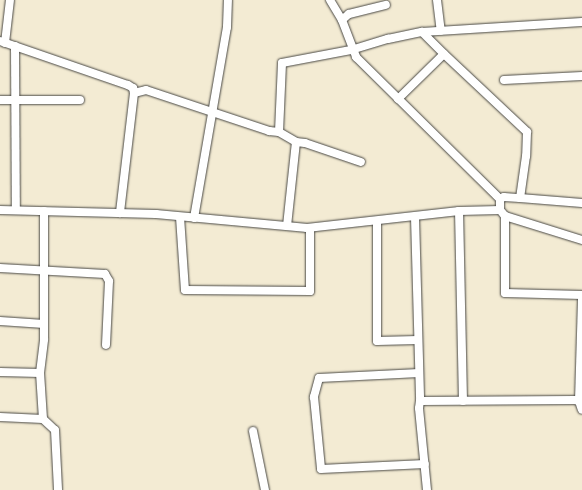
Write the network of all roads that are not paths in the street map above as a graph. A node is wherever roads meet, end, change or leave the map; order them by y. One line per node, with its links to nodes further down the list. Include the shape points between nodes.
1 (10, 0): 10 (street)
2 (228, 0): 21 (street, via 227,27)
3 (330, 0): 6 (street)
4 (437, 0): 8 (street)
5 (386, 5): 6 (street, via 349,14)
6 (342, 20): 12 (street)
7 (582, 22): 8 (street)
8 (441, 31): 9 (street)
9 (422, 32): 12 (street); 13 (street)
10 (3, 42): 11 (street)
11 (15, 46): 16 (street, via 128,85); 17 (street)
12 (352, 50): 18 (street); 22 (street, via 282,63)
13 (444, 54): 18 (street); 25 (street, via 528,132)
14 (582, 76): 15 (street)
15 (504, 80)
16 (134, 93): 21 (street, via 146,90); 32 (street)
17 (16, 99): 19 (street); 20 (street); 29 (street)
18 (398, 99): 26 (street)
19 (0, 100)
20 (80, 100)
21 (212, 113): 22 (street); 36 (street)
22 (279, 132): 23 (street)
23 (296, 142): 24 (street); 38 (street)
24 (361, 162)
25 (520, 198): 26 (street); 27 (street)
26 (500, 199): 33 (street)
27 (582, 203)
28 (0, 210): 29 (street)
29 (16, 210): 30 (street)
30 (44, 211): 32 (street); 42 (street)
31 (459, 212): 33 (street); 35 (street); 52 (street)
32 (120, 213): 34 (street)
33 (503, 213): 40 (street); 43 (street, via 505,293)
34 (180, 217): 36 (street); 39 (street, via 185,290 310,291)
35 (415, 217): 37 (street); 47 (street)
36 (194, 218): 38 (street)
37 (377, 221): 39 (street); 47 (street, via 376,341)
38 (286, 226): 39 (street)
39 (310, 228)
40 (582, 240)
41 (0, 268): 42 (street)
42 (45, 271): 46 (street); 48 (street, via 105,274 109,281)
43 (582, 295)
44 (582, 298): 53 (street)
45 (0, 321): 46 (street)
46 (44, 324): 50 (street)
47 (418, 340): 51 (street)
48 (106, 345)
49 (0, 372): 50 (street)
50 (40, 373): 57 (street)
51 (419, 373): 54 (street); 59 (street, via 319,378 314,397 322,469)
52 (463, 401): 53 (street); 54 (street)
53 (578, 401): 55 (street)
54 (420, 402): 59 (street)
55 (582, 410)
56 (0, 417): 57 (street)
57 (43, 419): 60 (street, via 55,430)
58 (253, 431): 61 (street)
59 (425, 464): 62 (street)
60 (58, 490)
61 (265, 490)
62 (427, 490)

